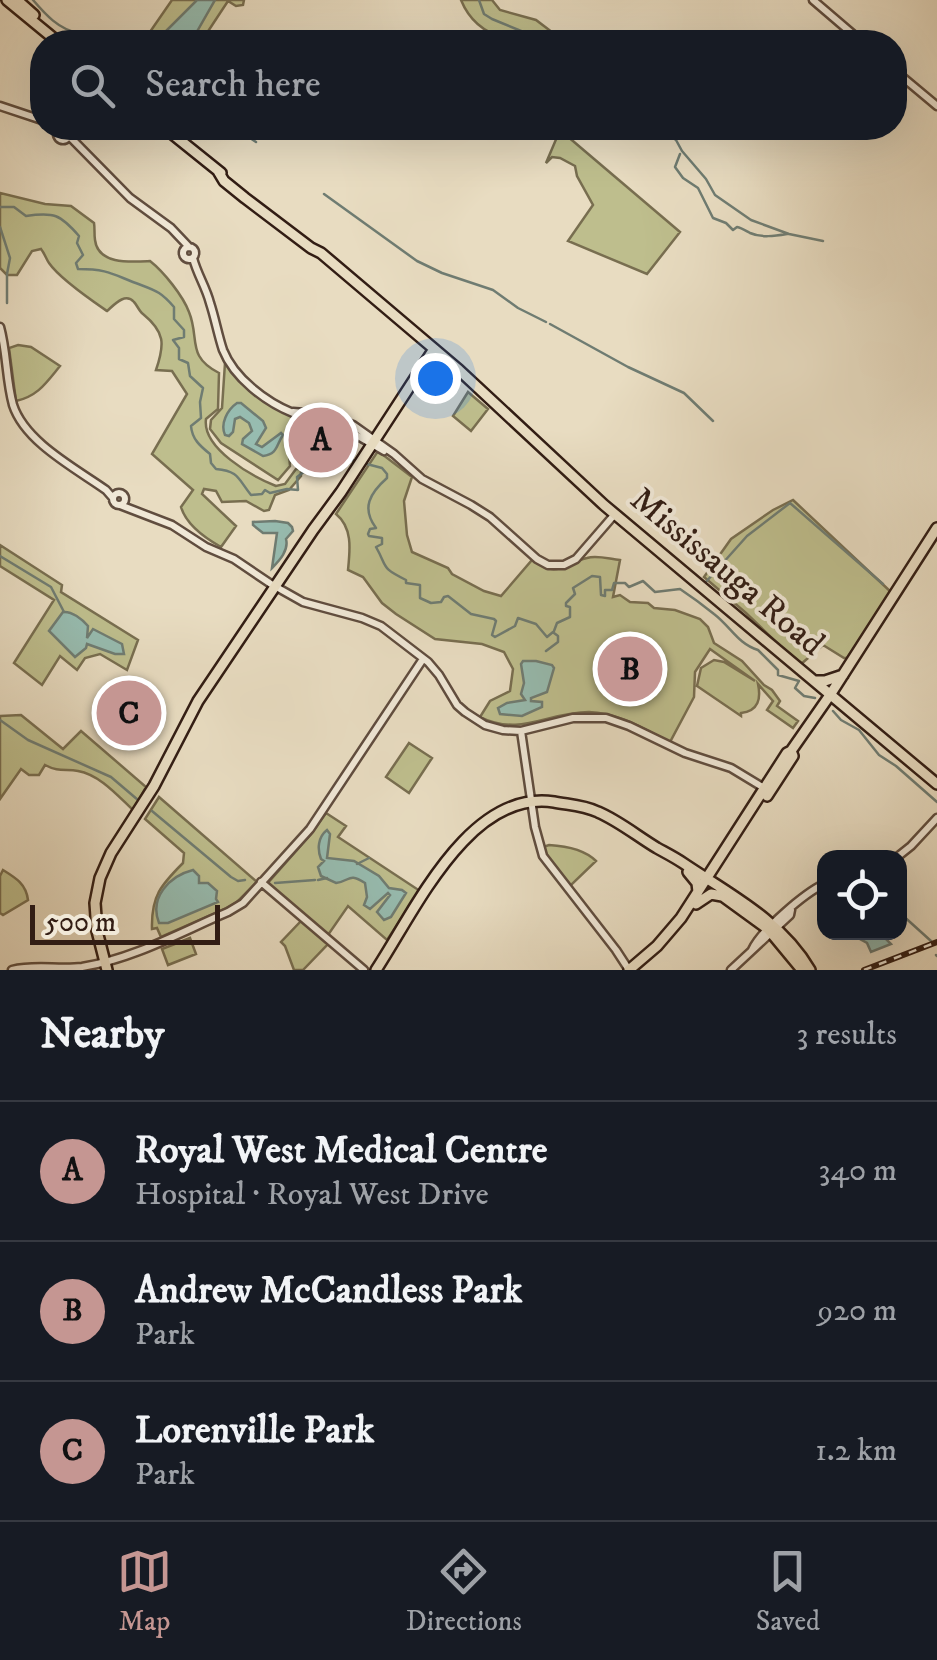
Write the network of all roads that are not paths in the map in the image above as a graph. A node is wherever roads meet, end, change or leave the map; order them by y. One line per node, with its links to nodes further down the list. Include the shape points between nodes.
1 (7, 0): 4 (main road)
2 (17, 0): 5 (main road)
3 (813, 0): 6 (street)
4 (43, 30)
5 (52, 30)
6 (848, 30)
7 (907, 81): 9 (street)
8 (0, 106): 10 (street)
9 (937, 106)
10 (30, 116)
11 (70, 140): 15 (street, via 195,252 190,259 223,349 241,377 292,412 353,425)
12 (181, 140): 14 (main road, Mississauga Road)
13 (0, 327): 18 (street, via 15,411 37,441 115,496 123,494 122,503 172,524)
14 (435, 353): 15 (main road); 16 (main road, Mississauga Road)
15 (374, 447): 16 (street, via 471,504 550,566 576,558); 18 (main road)
16 (615, 514): 21 (main road, Mississauga Road)
17 (937, 528): 20 (main road)
18 (278, 587): 19 (street, via 303,602 376,623); 39 (main road, via 110,862 99,905)
19 (424, 658): 25 (street, via 464,712 491,727); 33 (street, via 310,828)
20 (843, 675): 21 (main road); 22 (main road)
21 (813, 680): 22 (main road, Mississauga Road); 24 (main road)
22 (830, 696): 23 (main road, Mississauga Road); 24 (main road)
23 (846, 709): 24 (main road); 26 (main road, Mississauga Road)
24 (818, 712): 27 (main road)
25 (521, 731): 27 (street, via 572,718 606,718 739,772); 28 (street)
26 (937, 784)
27 (767, 790): 31 (main road)
28 (532, 804): 32 (main road, via 548,800 602,813); 43 (main road, via 479,826 455,850); 44 (street, via 545,859)
29 (937, 818): 30 (street)
30 (906, 850)
31 (721, 861): 32 (main road); 34 (main road); 36 (main road)
32 (690, 871): 34 (main road); 34 (main road, via 697,884)
33 (262, 882): 39 (street, via 228,912); 42 (street)
34 (705, 884): 36 (main road); 37 (main road); 44 (main road)
35 (817, 888): 38 (street)
36 (724, 893): 37 (main road); 38 (main road)
37 (696, 904): 44 (main road, via 667,943)
38 (772, 929): 40 (main road); 45 (street)
39 (108, 966): 41 (street)
40 (804, 969)
41 (12, 970)
42 (364, 970)
43 (376, 970)
44 (631, 970)
45 (731, 970)

